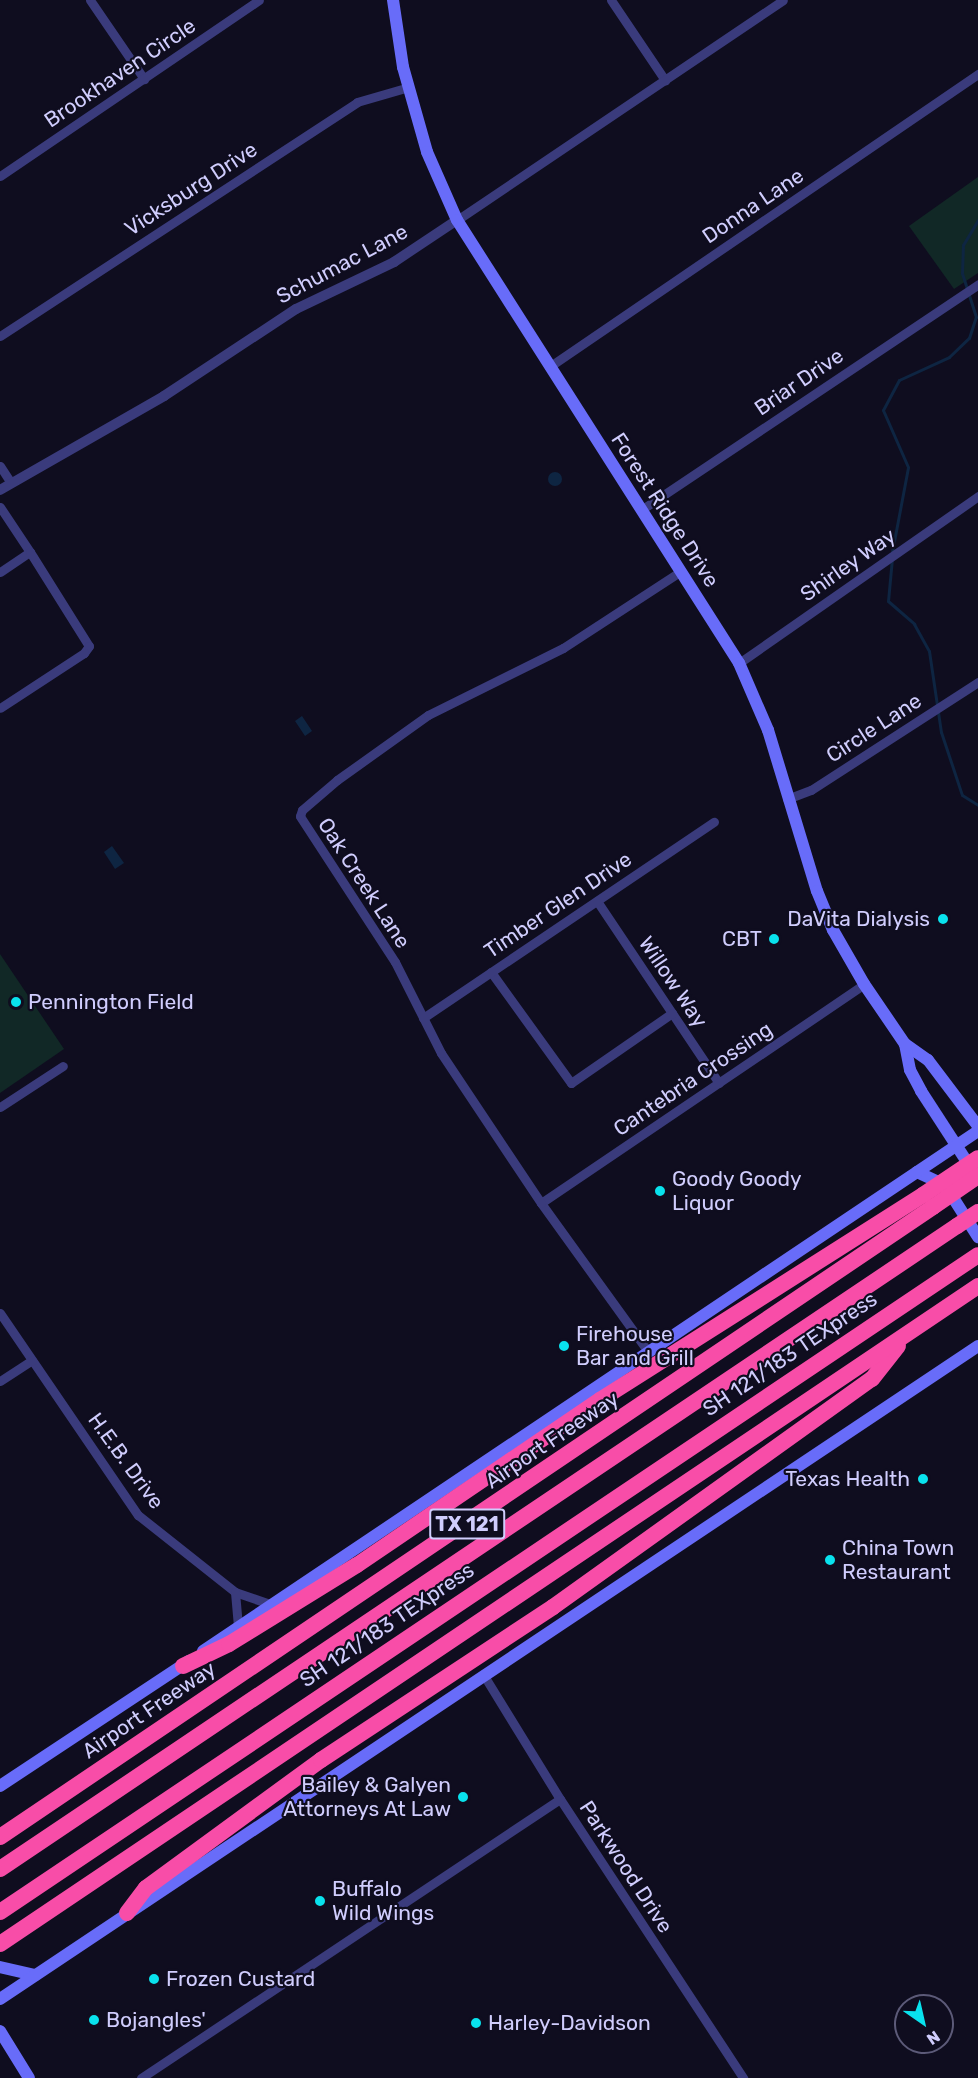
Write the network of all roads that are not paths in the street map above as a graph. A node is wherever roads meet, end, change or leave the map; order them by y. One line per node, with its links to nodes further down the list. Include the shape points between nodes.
1 (90, 0): 7 (street)
2 (259, 0): 7 (street, Brookhaven Circle)
3 (393, 0): 9 (main road, Forest Ridge Drive)
4 (611, 0): 8 (street)
5 (783, 0): 8 (street, Schumac Lane)
6 (978, 74): 14 (street, Donna Lane)
7 (144, 79): 10 (street, Brookhaven Circle)
8 (665, 80): 11 (street, Schumac Lane)
9 (409, 87): 11 (main road, Forest Ridge Drive, via 427,152); 13 (street, Vicksburg Drive, via 357,102)
10 (0, 176)
11 (456, 219): 14 (main road, Forest Ridge Drive); 16 (street, Schumac Lane, via 394,262 296,309 164,396)
12 (976, 286): 20 (street, Briar Drive)
13 (0, 336)
14 (549, 367): 20 (main road, Forest Ridge Drive)
15 (0, 466): 16 (street)
16 (11, 483): 17 (street, Schumac Lane)
17 (0, 490)
18 (978, 496): 24 (street, Shirley Way)
19 (0, 507): 21 (street)
20 (641, 510): 22 (main road, Forest Ridge Drive)
21 (30, 552): 23 (street); 26 (street, via 89,646)
22 (681, 570): 24 (main road, Forest Ridge Drive); 33 (street, Oak Creek Lane, via 563,648 428,715 302,810 304,825 395,962)
23 (0, 572)
24 (739, 663): 27 (main road, Forest Ridge Drive, via 768,730)
25 (978, 682): 27 (street, Circle Lane, via 811,790)
26 (0, 708)
27 (787, 799): 31 (main road, Forest Ridge Drive, via 833,930)
28 (714, 822): 29 (street, Timber Glen Drive)
29 (597, 901): 30 (street, Timber Glen Drive); 32 (street, Willow Way)
30 (491, 972): 32 (street, via 571,1083); 33 (street, Timber Glen Drive)
31 (864, 984): 34 (main road, Forest Ridge Drive); 36 (street, Cantebria Crossing)
32 (672, 1013): 36 (street, Willow Way)
33 (423, 1018): 45 (street, Oak Creek Lane, via 441,1053)
34 (905, 1044): 38 (main road, Forest Ridge Drive, via 928,1060); 40 (main road, Forest Ridge Drive, via 910,1070)
35 (63, 1066): 37 (street)
36 (719, 1083): 45 (street, Cantebria Crossing)
37 (0, 1107)
38 (978, 1126)
39 (978, 1131): 40 (main road, Airport Freeway)
40 (956, 1146): 42 (main road, Airport Freeway); 43 (main road, Forest Ridge Drive)
41 (978, 1158): 44 (highway, bridge)
42 (917, 1172): 47 (main road, via 945,1185); 53 (main road, Airport Freeway)
43 (978, 1177): 44 (highway, Airport Freeway / TX 121, bridge)
44 (928, 1201): 59 (highway, via 648,1368 357,1565 229,1644); 63 (highway, Airport Freeway / TX 121)
45 (541, 1203): 53 (street, Oak Creek Lane)
46 (978, 1212): 64 (highway, SH 121/183 TEXpress, bridge)
47 (978, 1237)
48 (977, 1256): 65 (highway, SH 121/183 TEXpress)
49 (976, 1288): 51 (highway)
50 (0, 1313): 54 (street, H.E.B. Drive)
51 (910, 1332): 66 (highway, via 872,1379 553,1607 321,1760 146,1888); 67 (highway)
52 (978, 1346): 60 (main road)
53 (647, 1350): 57 (main road, Airport Freeway)
54 (32, 1360): 55 (street); 56 (street, H.E.B. Drive, via 138,1515)
55 (0, 1381)
56 (235, 1592): 57 (street, H.E.B. Drive); 58 (street)
57 (270, 1604): 58 (main road, Airport Freeway)
58 (238, 1626): 59 (main road, Airport Freeway)
59 (183, 1666): 61 (main road, Airport Freeway)
60 (483, 1674): 62 (street, Parkwood Drive); 66 (main road)
61 (0, 1786)
62 (560, 1799): 73 (street); 74 (street, Parkwood Drive)
63 (0, 1837)
64 (0, 1869)
65 (0, 1912)
66 (127, 1913): 69 (main road)
67 (0, 1944)
68 (0, 1967): 69 (main road)
69 (35, 1975): 70 (main road)
70 (0, 1999)
71 (0, 2031): 72 (main road)
72 (29, 2078)
73 (141, 2078)
74 (743, 2078)

